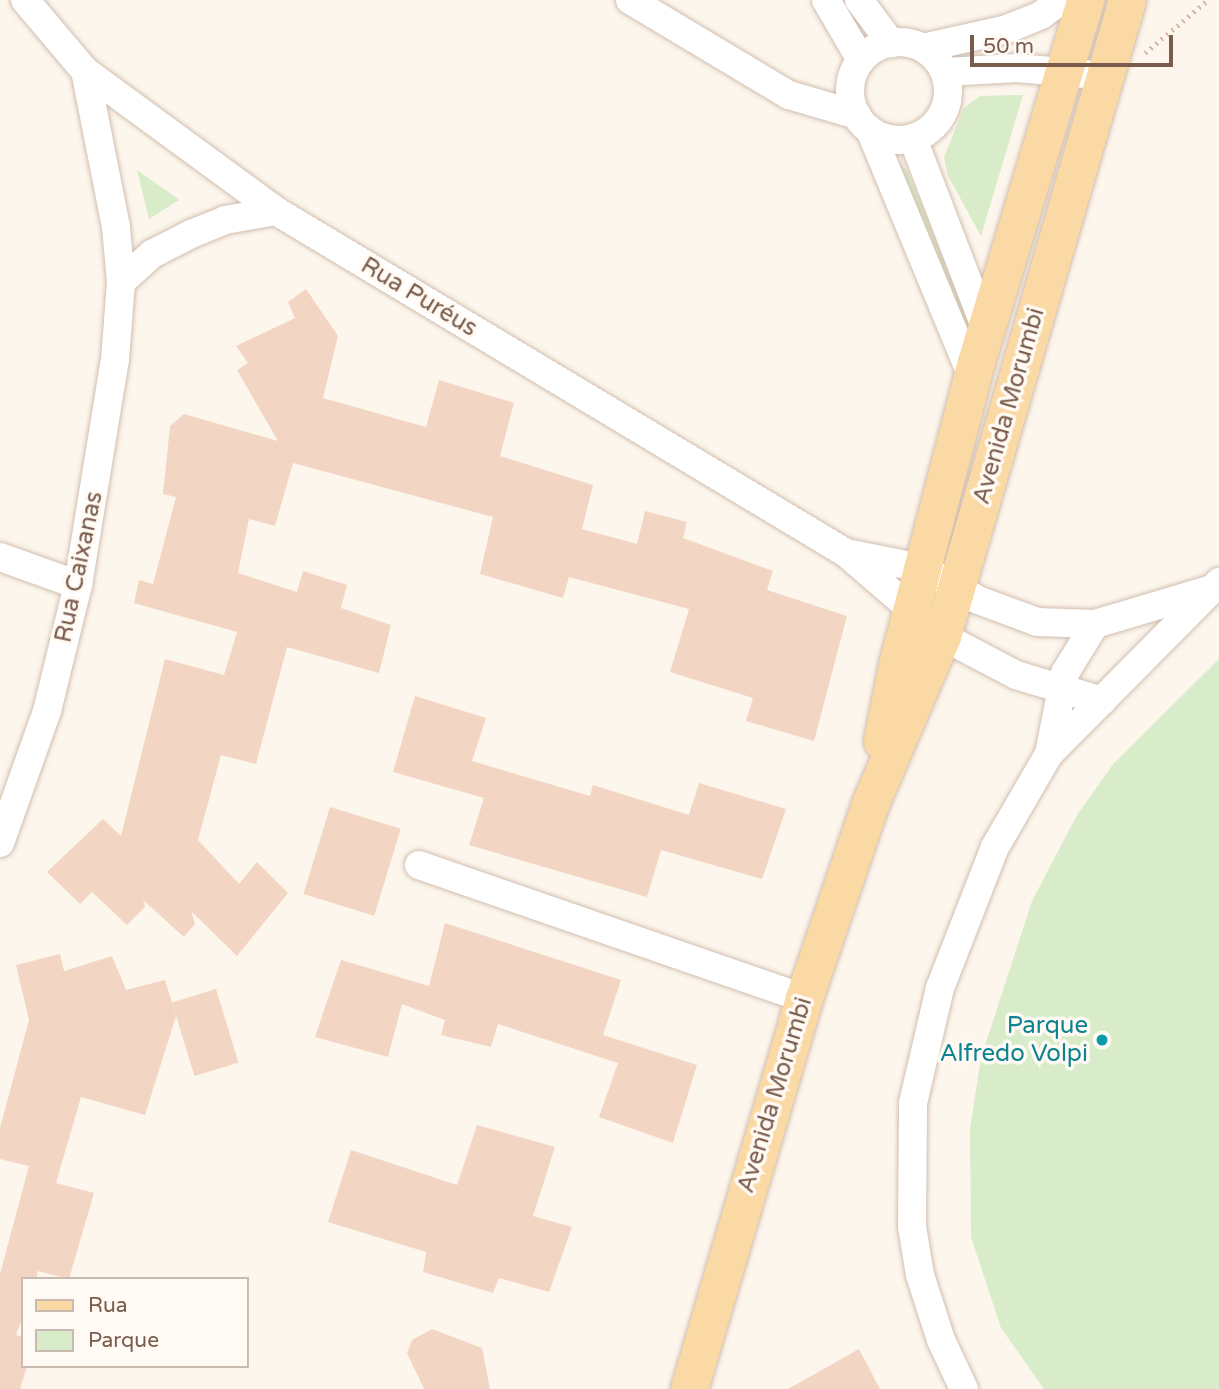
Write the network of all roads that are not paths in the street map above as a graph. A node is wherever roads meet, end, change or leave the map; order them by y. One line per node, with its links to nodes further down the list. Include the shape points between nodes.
1 (25, 0): 14 (street, Rua Puréus)
2 (630, 0): 17 (street, via 789,95)
3 (826, 0): 12 (street)
4 (859, 0): 10 (street)
5 (1025, 0): 9 (street)
6 (1062, 0): 9 (street)
7 (1085, 0): 13 (main road, Avenida Morumbi)
8 (1127, 0): 16 (main road, Avenida Morumbi)
9 (1007, 29): 11 (street)
10 (891, 43): 11 (street); 12 (street)
11 (923, 48): 15 (street)
12 (861, 60): 17 (street, via 850,86)
13 (1064, 69): 15 (street); 16 (street); 21 (main road, Avenida Morumbi)
14 (85, 71): 19 (street, Rua Puréus); 20 (street, Rua Caixanas, via 110,182)
15 (945, 72): 18 (street, via 948,88 943,112 928,131)
16 (1106, 76): 23 (main road, Avenida Morumbi)
17 (863, 122): 18 (street, via 898,140); 22 (street)
18 (913, 139): 21 (street)
19 (276, 211): 20 (street, via 225,220 191,234 152,254); 24 (street, Rua Puréus)
20 (121, 282): 27 (street, Rua Caixanas, via 100,462)
21 (986, 329): 22 (main road, Avenida Morumbi); 23 (main road, via 1000,355)
22 (972, 376): 26 (main road, Avenida Morumbi)
23 (1006, 410): 29 (main road, Avenida Morumbi)
24 (846, 553): 26 (street, Rua Puréus); 30 (street, Rua Puréus)
25 (0, 557): 27 (street)
26 (922, 568): 29 (street, Rua Puréus); 30 (main road, Avenida Morumbi)
27 (78, 585): 39 (street, Rua Caixanas, via 47,711)
28 (1214, 586): 31 (street, Rua Puréus); 34 (street)
29 (956, 587): 32 (street, Rua Puréus, via 1037,622); 33 (main road, Avenida Morumbi)
30 (911, 611): 33 (street, Rua Puréus); 38 (main road, Avenida Morumbi)
31 (1129, 613): 32 (street, Rua Puréus); 34 (street)
32 (1095, 624): 35 (street)
33 (942, 636): 35 (street, Rua Puréus, via 1016,675); 38 (main road, Avenida Morumbi)
34 (1146, 657): 36 (street)
35 (1060, 689): 36 (street, Rua Puréus); 37 (street)
36 (1101, 701): 37 (street)
37 (1049, 754): 43 (street, via 995,847 967,912 924,1044 913,1104 909,1172 920,1275 941,1340)
38 (870, 804): 41 (main road, Avenida Morumbi)
39 (0, 843)
40 (419, 865): 41 (street)
41 (804, 998): 42 (main road, Avenida Morumbi)
42 (690, 1389)
43 (964, 1389)

